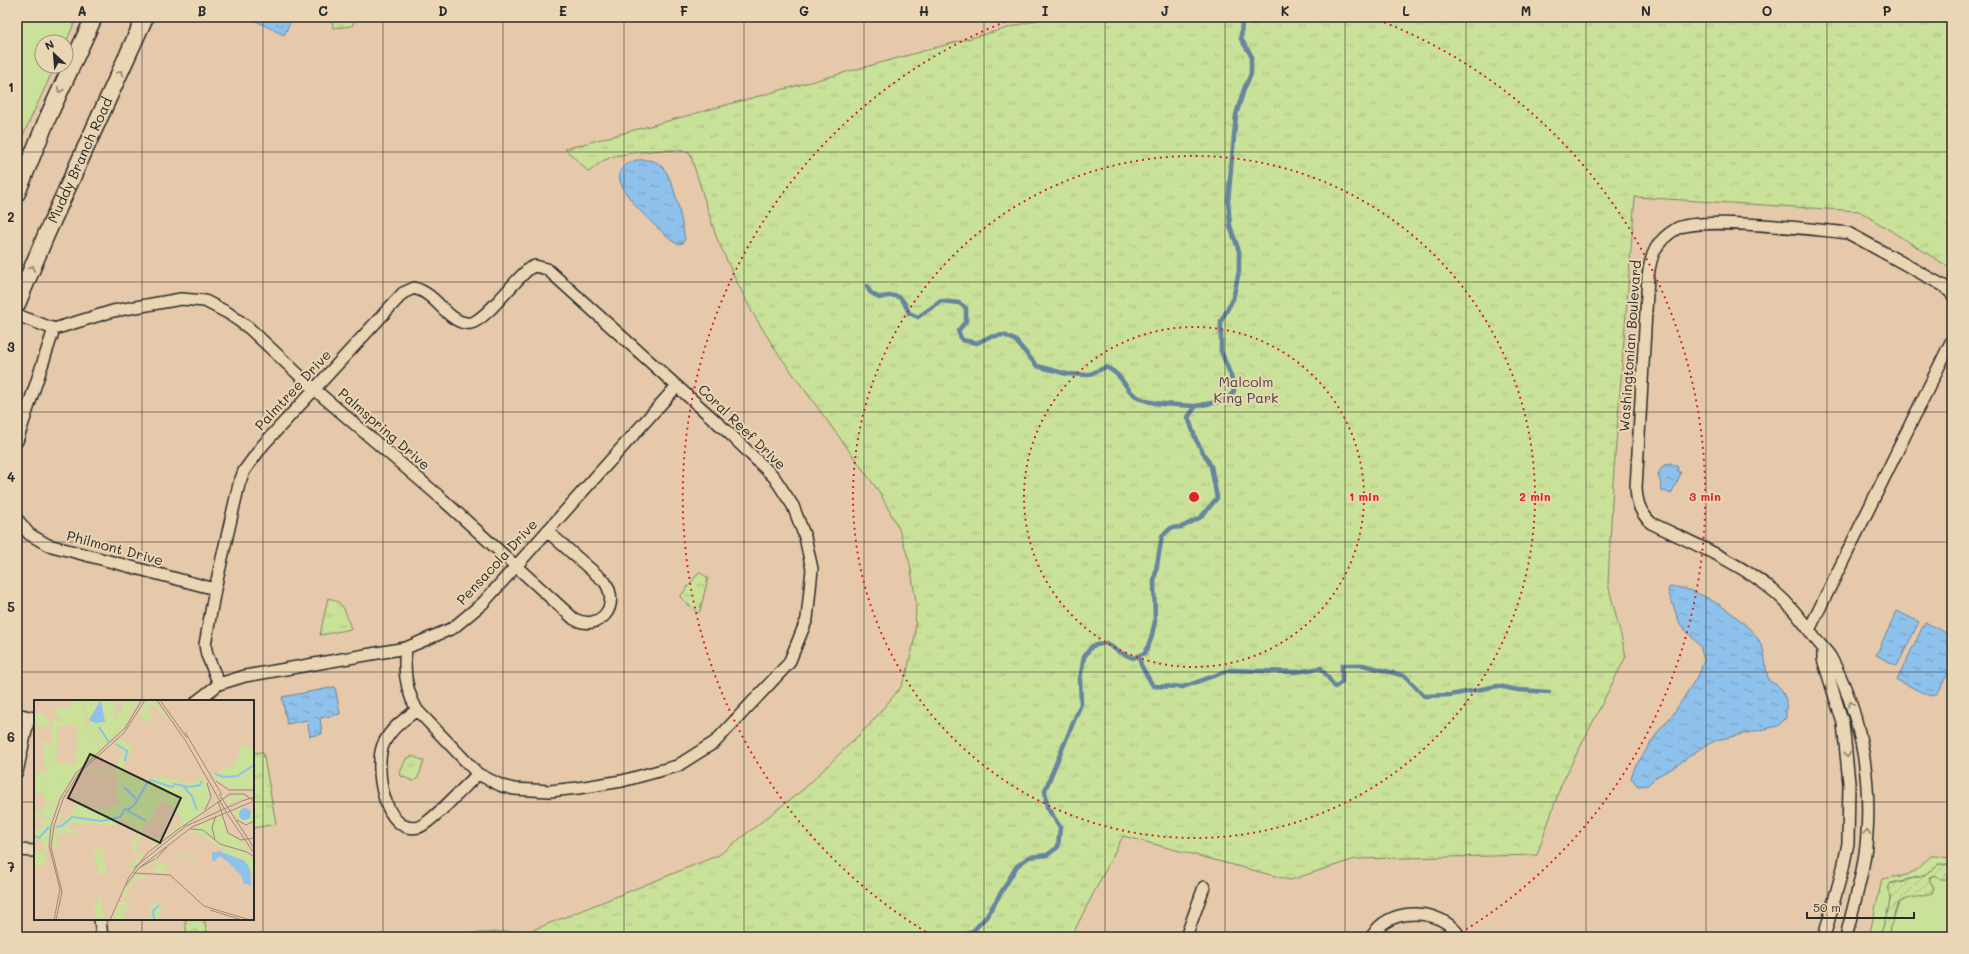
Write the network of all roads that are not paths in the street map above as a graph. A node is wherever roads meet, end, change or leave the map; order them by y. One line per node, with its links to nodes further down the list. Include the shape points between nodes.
1 (94, 17): 3 (main road, one-way to 3, via 48,117)
2 (145, 17): 6 (main road, Muddy Branch Road, one-way to 2)
3 (17, 193)
4 (535, 266): 10 (street, Coral Reef Drive, via 547,269); 11 (street, Palmtree Drive, via 526,271 482,317 470,323 452,317 425,292 414,288 403,293)
5 (1952, 294): 17 (street, Washingtonian Boulevard, via 1944,286 1870,245 1848,233 1840,232 1690,224 1677,228 1667,235 1650,257 1636,488 1640,509 1651,522 1755,578 1775,592)
6 (17, 304)
7 (17, 315): 8 (street)
8 (54, 329): 11 (street, Palmspring Drive, via 113,311 155,303 181,299 205,301 228,313 248,328); 12 (street)
9 (1952, 340): 17 (street)
10 (677, 386): 14 (street, Pensacola Drive); 26 (street, Coral Reef Drive, via 774,477 793,506 805,537 812,570 807,619 789,663 715,742 677,766 622,781 550,791 514,789)
11 (314, 389): 15 (street, Palmspring Drive); 16 (street, Palmtree Drive, via 263,445 244,471)
12 (17, 440)
13 (17, 519): 16 (street, Philmont Drive, via 29,534 48,545)
14 (547, 532): 15 (street, Pensacola Drive); 15 (street, Palmspring Drive, via 605,582 612,596 609,610 588,623 574,619)
15 (516, 566): 18 (street, Pensacola Drive, via 483,603 453,628)
16 (215, 589): 20 (street, Palmtree Drive, via 205,645)
17 (1810, 630): 19 (street, Washingtonian Boulevard)
18 (406, 648): 20 (street, Pensacola Drive, via 245,676); 22 (street, Coral Reef Drive, via 406,679 411,701)
19 (1824, 650): 35 (street, Washingtonian Boulevard, one-way to 35, via 1824,659 1843,724 1849,784 1848,843); 36 (street, Washingtonian Boulevard, one-way to 19, via 1862,870 1868,798 1856,719 1844,684 1830,656)
20 (219, 684): 21 (street, Pensacola Drive)
21 (199, 700)
22 (417, 710): 26 (street, Coral Reef Drive); 26 (street, via 390,733 380,757 379,770 384,798 396,818 407,827 425,824)
23 (17, 714): 24 (street)
24 (32, 718): 25 (street)
25 (17, 772)
26 (478, 774)
27 (17, 850): 28 (street)
28 (34, 851)
29 (1204, 887): 32 (street)
30 (100, 920): 31 (street)
31 (102, 937)
32 (1186, 937)
33 (1371, 937): 34 (street, via 1380,926 1396,918 1416,914 1432,916 1446,923)
34 (1460, 937)
35 (1824, 937)
36 (1846, 937)

